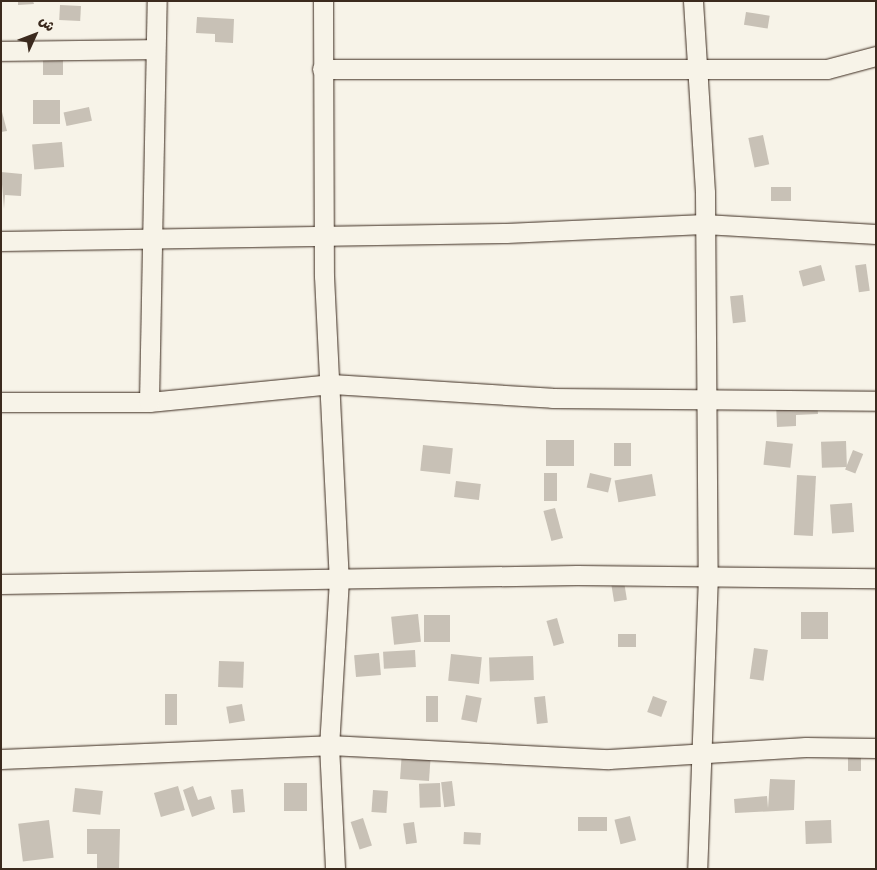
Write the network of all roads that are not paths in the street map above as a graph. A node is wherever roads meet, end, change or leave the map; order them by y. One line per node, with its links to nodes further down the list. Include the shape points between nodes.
1 (157, 1): 4 (street)
2 (323, 1): 8 (street)
3 (693, 1): 7 (street)
4 (154, 49): 5 (street); 12 (street)
5 (1, 51)
6 (876, 56): 7 (street, via 827,69)
7 (698, 68): 8 (street, via 574,72); 9 (street)
8 (322, 69): 11 (street)
9 (704, 224): 10 (street); 11 (street); 15 (street)
10 (876, 234)
11 (324, 237): 12 (street); 14 (street)
12 (151, 240): 13 (street); 18 (street)
13 (1, 241)
14 (332, 384): 15 (street, via 552,398); 18 (street); 21 (street)
15 (705, 400): 16 (street); 19 (street)
16 (876, 401)
17 (1, 402): 18 (street)
18 (149, 402)
19 (708, 575): 20 (street); 21 (street); 25 (street)
20 (876, 578)
21 (339, 579): 22 (street); 23 (street)
22 (1, 584)
23 (329, 745): 25 (street, via 609,759); 26 (street); 27 (street)
24 (876, 748): 25 (street)
25 (704, 753): 28 (street)
26 (1, 759)
27 (335, 869)
28 (697, 869)

